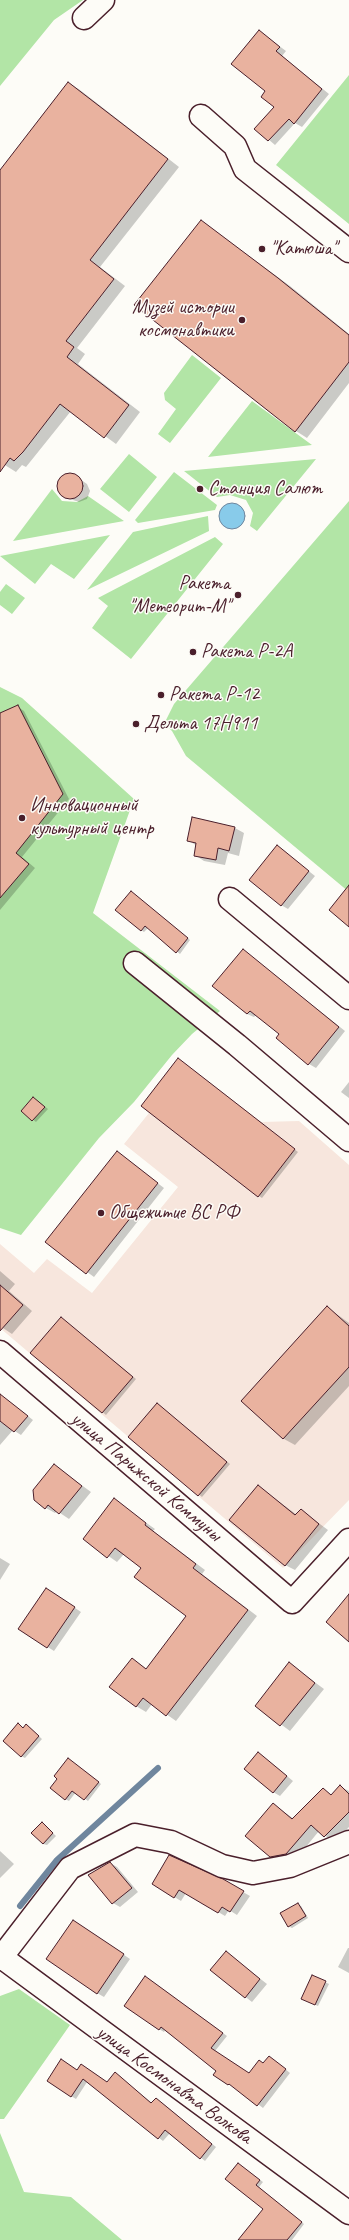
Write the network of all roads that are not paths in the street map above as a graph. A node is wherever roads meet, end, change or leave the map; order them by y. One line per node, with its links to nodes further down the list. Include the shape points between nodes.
1 (103, 0): 2 (street)
2 (84, 18)
3 (201, 116): 4 (street, via 235,146 245,169)
4 (349, 251)
5 (230, 899): 7 (street)
6 (135, 962): 8 (street, via 237,1044)
7 (349, 998)
8 (349, 1140)
9 (0, 1352): 10 (street, улица Парижской Коммуны, via 292,1602)
10 (349, 1540)
11 (349, 1842): 12 (street, via 290,1866 253,1873 222,1866 171,1842 135,1835 70,1868)
12 (0, 1957): 13 (street, улица Космонавта Волкова)
13 (349, 2213)

